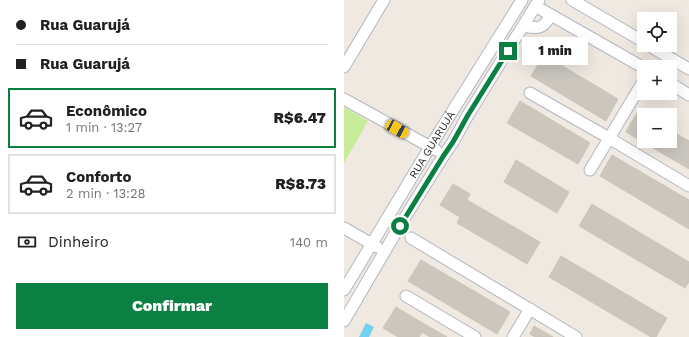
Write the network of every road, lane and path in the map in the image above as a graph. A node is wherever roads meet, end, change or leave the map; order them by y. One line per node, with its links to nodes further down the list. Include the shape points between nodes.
1 (384, 0): 10 (street)
2 (522, 0): 18 (street, RUA GUARUJÁ)
3 (572, 0): 7 (street)
4 (537, 3): 5 (street); 6 (street, RUA GUARUJÁ)
5 (551, 15): 6 (street, via 541,27); 9 (street)
6 (523, 26): 19 (street, RUA GUARUJÁ)
7 (637, 38)
8 (660, 52): 11 (street)
9 (637, 64)
10 (344, 67)
11 (689, 69)
12 (677, 87): 15 (street)
13 (637, 92): 17 (street)
14 (530, 93): 17 (street)
15 (689, 95)
16 (344, 99): 18 (street)
17 (609, 138): 20 (street); 21 (street)
18 (430, 147): 19 (street); 24 (street, RUA GUARUJÁ)
19 (444, 155): 25 (street, RUA GUARUJÁ)
20 (590, 170)
21 (689, 186)
22 (344, 228): 24 (street)
23 (411, 238): 28 (street)
24 (371, 244): 25 (street); 26 (street, RUA GUARUJÁ)
25 (384, 251): 29 (street, RUA GUARUJÁ)
26 (344, 290)
27 (406, 296): 30 (street)
28 (530, 309): 31 (street); 32 (street)
29 (344, 321)
30 (475, 337)
31 (513, 337)
32 (576, 337)

